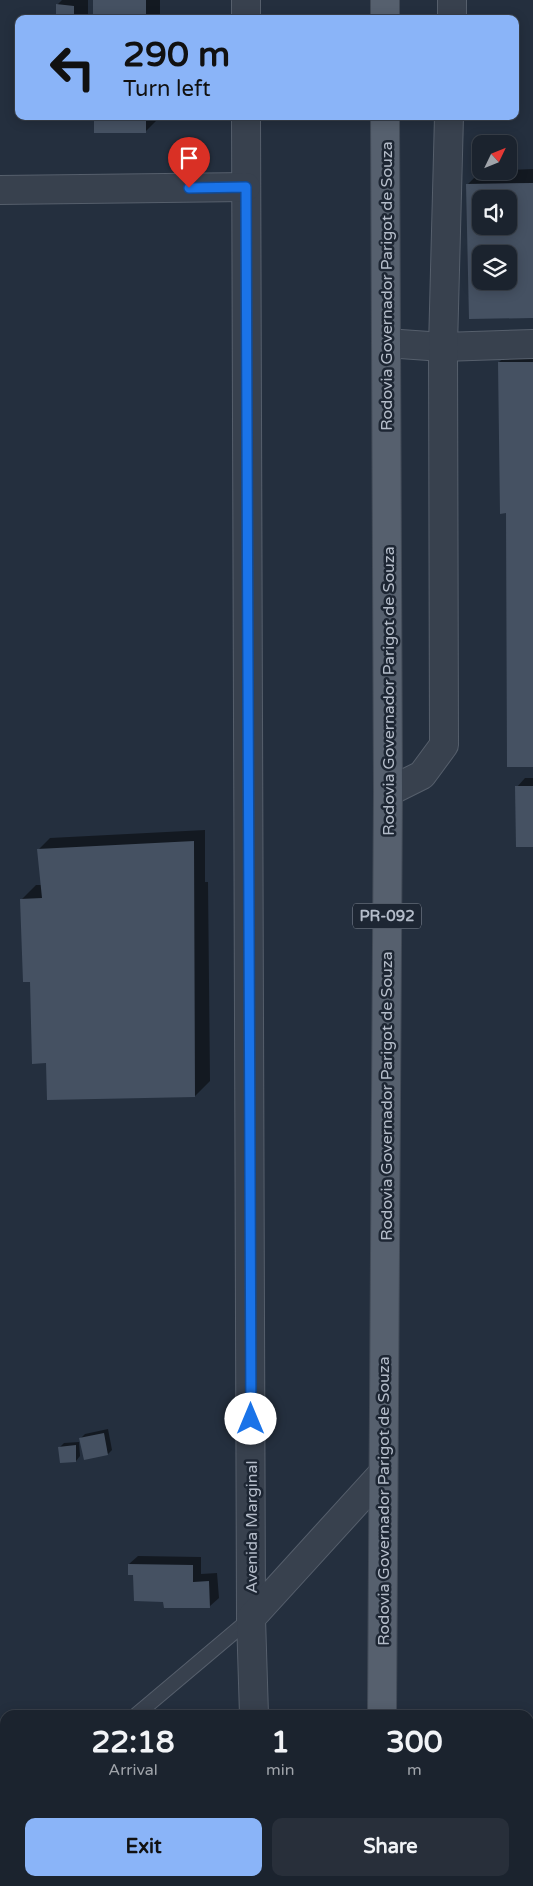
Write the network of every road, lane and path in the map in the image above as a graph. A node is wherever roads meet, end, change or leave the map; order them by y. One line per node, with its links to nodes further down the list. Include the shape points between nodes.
1 (246, 0): 4 (street)
2 (385, 0): 5 (main road)
3 (452, 0): 6 (street)
4 (246, 15)
5 (385, 15)
6 (452, 15)
7 (246, 120): 10 (street, Avenida Marginal)
8 (385, 120): 12 (main road, Rodovia Governador Parigot de Souza / PR-092)
9 (449, 120): 14 (street)
10 (246, 187): 11 (street); 17 (street, Avenida Marginal)
11 (0, 190)
12 (386, 343): 14 (street); 15 (main road, Rodovia Governador Parigot de Souza / PR-092)
13 (533, 344): 14 (street)
14 (443, 347): 15 (street, via 444,745 422,775)
15 (388, 792): 16 (main road, Rodovia Governador Parigot de Souza / PR-092)
16 (383, 1473): 17 (street); 20 (main road, Rodovia Governador Parigot de Souza / PR-092)
17 (251, 1618): 18 (lane); 19 (street, Avenida Marginal)
18 (142, 1710)
19 (254, 1710)
20 (382, 1710)

